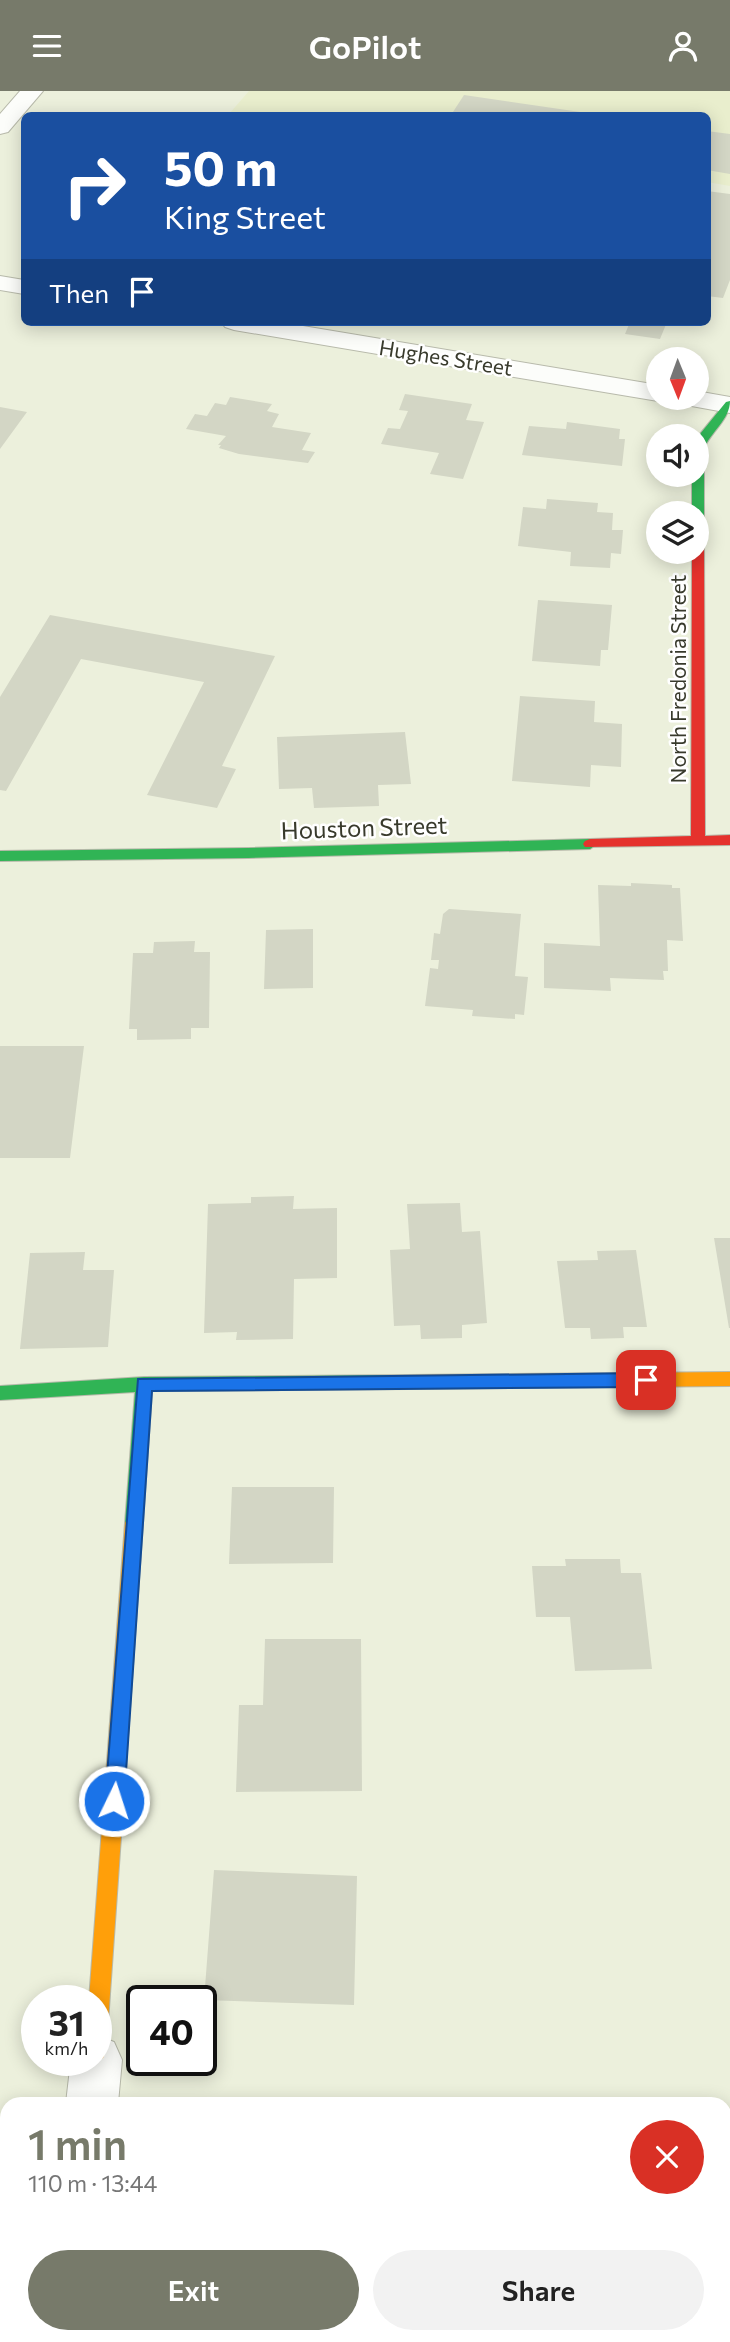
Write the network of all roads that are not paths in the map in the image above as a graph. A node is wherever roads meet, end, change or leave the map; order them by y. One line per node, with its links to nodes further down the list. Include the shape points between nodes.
1 (32, 91): 2 (street)
2 (0, 127)
3 (0, 283): 4 (street)
4 (21, 286)
5 (258, 326): 6 (street, Hughes Street)
6 (646, 391)
7 (709, 401): 8 (street)
8 (730, 405): 9 (street, North Fredonia Street, via 698,448)
9 (698, 839): 10 (street, Houston Street); 11 (street, Houston Street)
10 (730, 839)
11 (0, 856)
12 (730, 1379): 13 (street)
13 (144, 1384): 14 (street); 15 (street)
14 (0, 1393)
15 (101, 1985)
16 (95, 2076): 17 (street)
17 (93, 2097)

